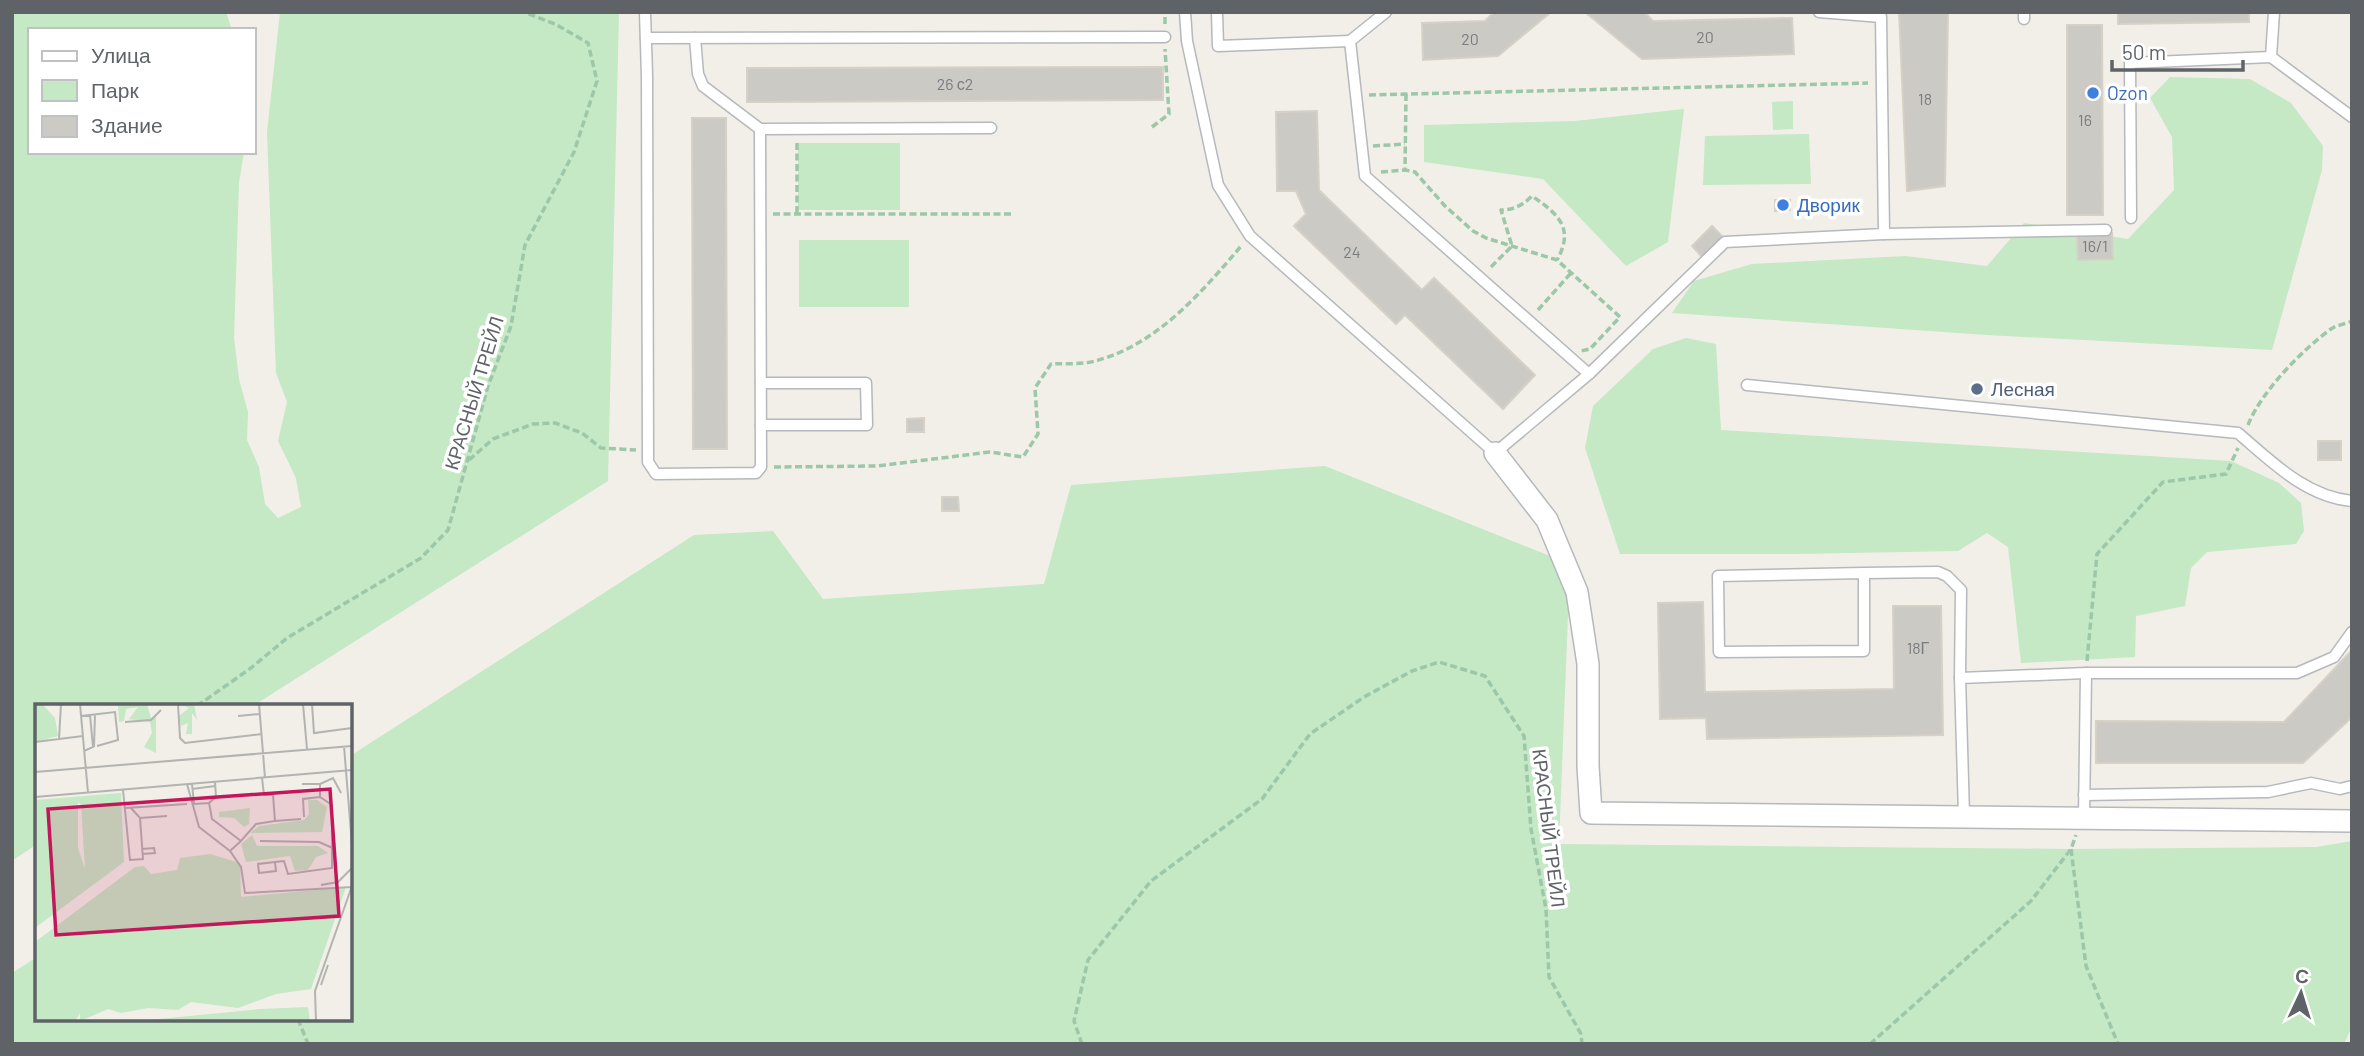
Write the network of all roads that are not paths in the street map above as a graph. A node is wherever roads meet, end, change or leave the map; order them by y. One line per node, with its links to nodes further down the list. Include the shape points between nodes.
1 (645, 12): 8 (lane)
2 (1185, 12): 22 (lane, via 1218,185 1250,236)
3 (1217, 12): 10 (lane, via 1218,46)
4 (1386, 12): 10 (lane)
5 (1819, 12): 17 (lane, via 1881,17)
6 (2274, 12): 11 (lane)
7 (1165, 37): 9 (lane)
8 (646, 38): 9 (lane); 21 (lane, via 650,467 656,474 756,473 761,467)
9 (695, 38): 14 (lane, via 698,74 704,86)
10 (1350, 41): 18 (lane, via 1365,176)
11 (2271, 57): 12 (lane); 15 (lane, via 2130,63)
12 (2352, 117)
13 (991, 128): 14 (lane)
14 (760, 129): 19 (lane)
15 (2132, 218)
16 (2106, 230): 17 (lane)
17 (1884, 234): 18 (lane, via 1725,242)
18 (1589, 374): 22 (lane)
19 (761, 383): 21 (lane); 21 (lane, via 866,383 867,425)
20 (1747, 385): 23 (lane, via 2238,433 2288,477 2334,500)
21 (761, 425)
22 (1495, 453): 30 (street, via 1547,520 1577,593 1588,664 1591,813)
23 (2352, 501)
24 (1864, 573): 24 (lane, via 1864,651 1719,653 1718,576); 27 (lane, via 1937,572 1954,582 1961,590)
25 (2352, 632): 26 (lane, via 2334,657 2297,673)
26 (2086, 673): 27 (lane); 29 (lane)
27 (1960, 678): 30 (lane)
28 (2352, 786): 29 (lane, via 2340,789 2311,783 2267,792)
29 (2084, 794): 31 (lane)
30 (1964, 815): 31 (street)
31 (2084, 817): 32 (street)
32 (2352, 821)

